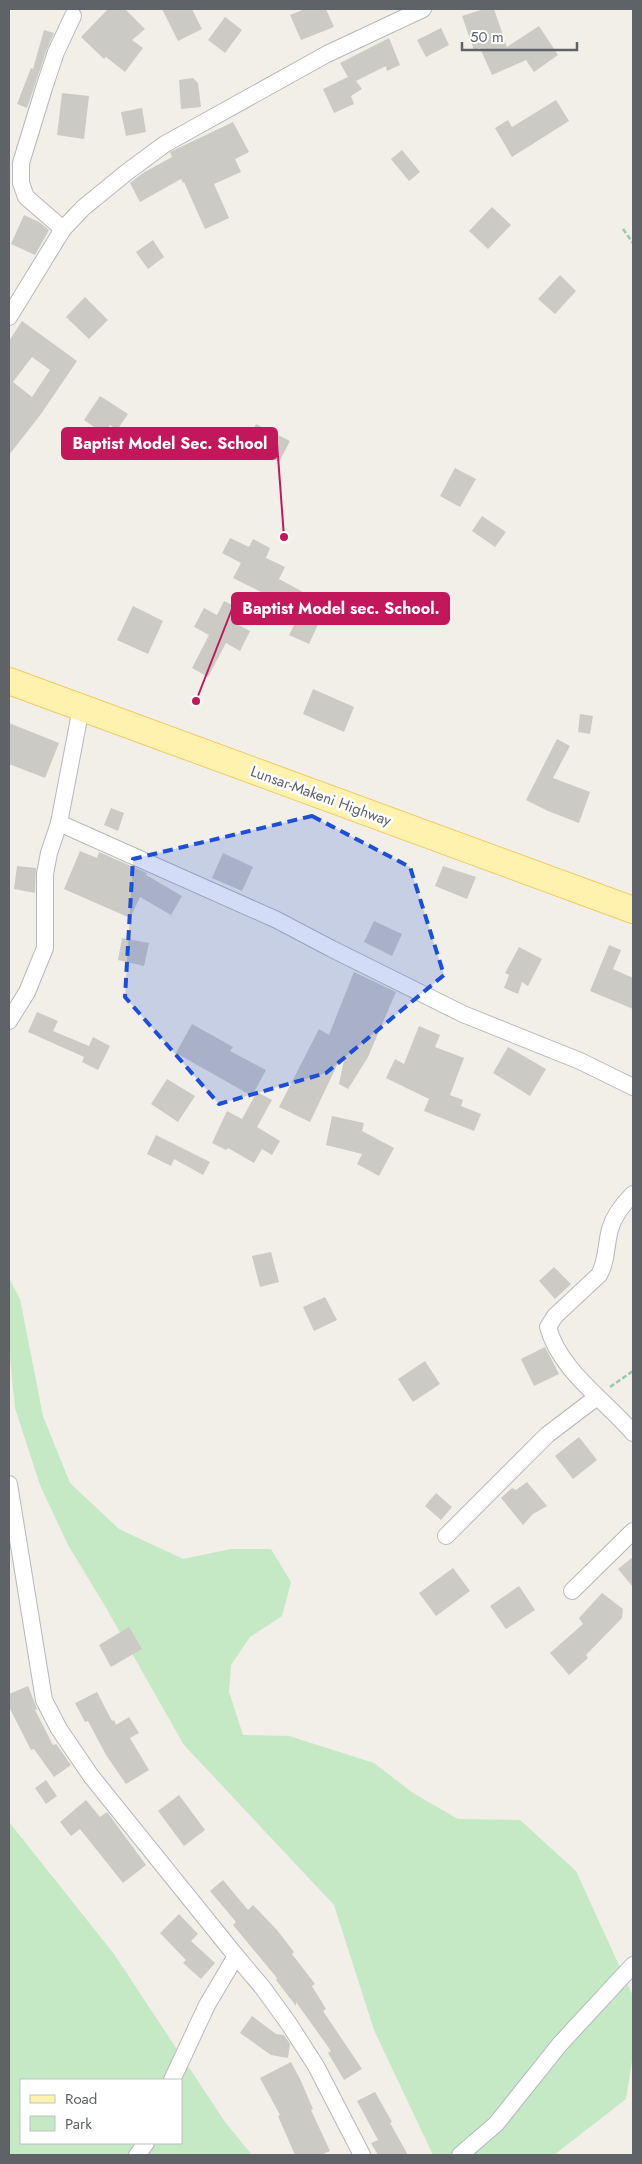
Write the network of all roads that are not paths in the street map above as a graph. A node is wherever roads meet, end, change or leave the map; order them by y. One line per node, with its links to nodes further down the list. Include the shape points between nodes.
1 (423, 9): 3 (street, via 327,54 165,144 83,208)
2 (73, 16): 3 (street, via 53,61 21,163 21,183 26,197)
3 (63, 229): 4 (street)
4 (9, 317)
5 (9, 681): 6 (main road, Lunsar-Makeni Highway)
6 (81, 708): 7 (street); 8 (main road, Lunsar-Makeni Highway)
7 (59, 823): 9 (street, via 45,874 46,948 27,992); 10 (street, via 278,920 463,1014 580,1061)
8 (633, 910)
9 (9, 1021)
10 (633, 1087)
11 (633, 1194): 12 (street, via 615,1215 599,1275 555,1316 548,1327 553,1341 575,1373)
12 (598, 1397): 13 (street); 16 (street, via 547,1435)
13 (633, 1433)
14 (9, 1484): 18 (street, via 44,1700 91,1776)
15 (633, 1531): 17 (street)
16 (446, 1536)
17 (572, 1591)
18 (236, 1956): 20 (street, via 207,2005); 23 (street, via 263,1988 310,2058)
19 (633, 1965): 24 (street, via 560,2044 496,2124)
20 (172, 2079)
21 (145, 2144): 22 (street)
22 (137, 2155)
23 (362, 2155)
24 (460, 2155)

